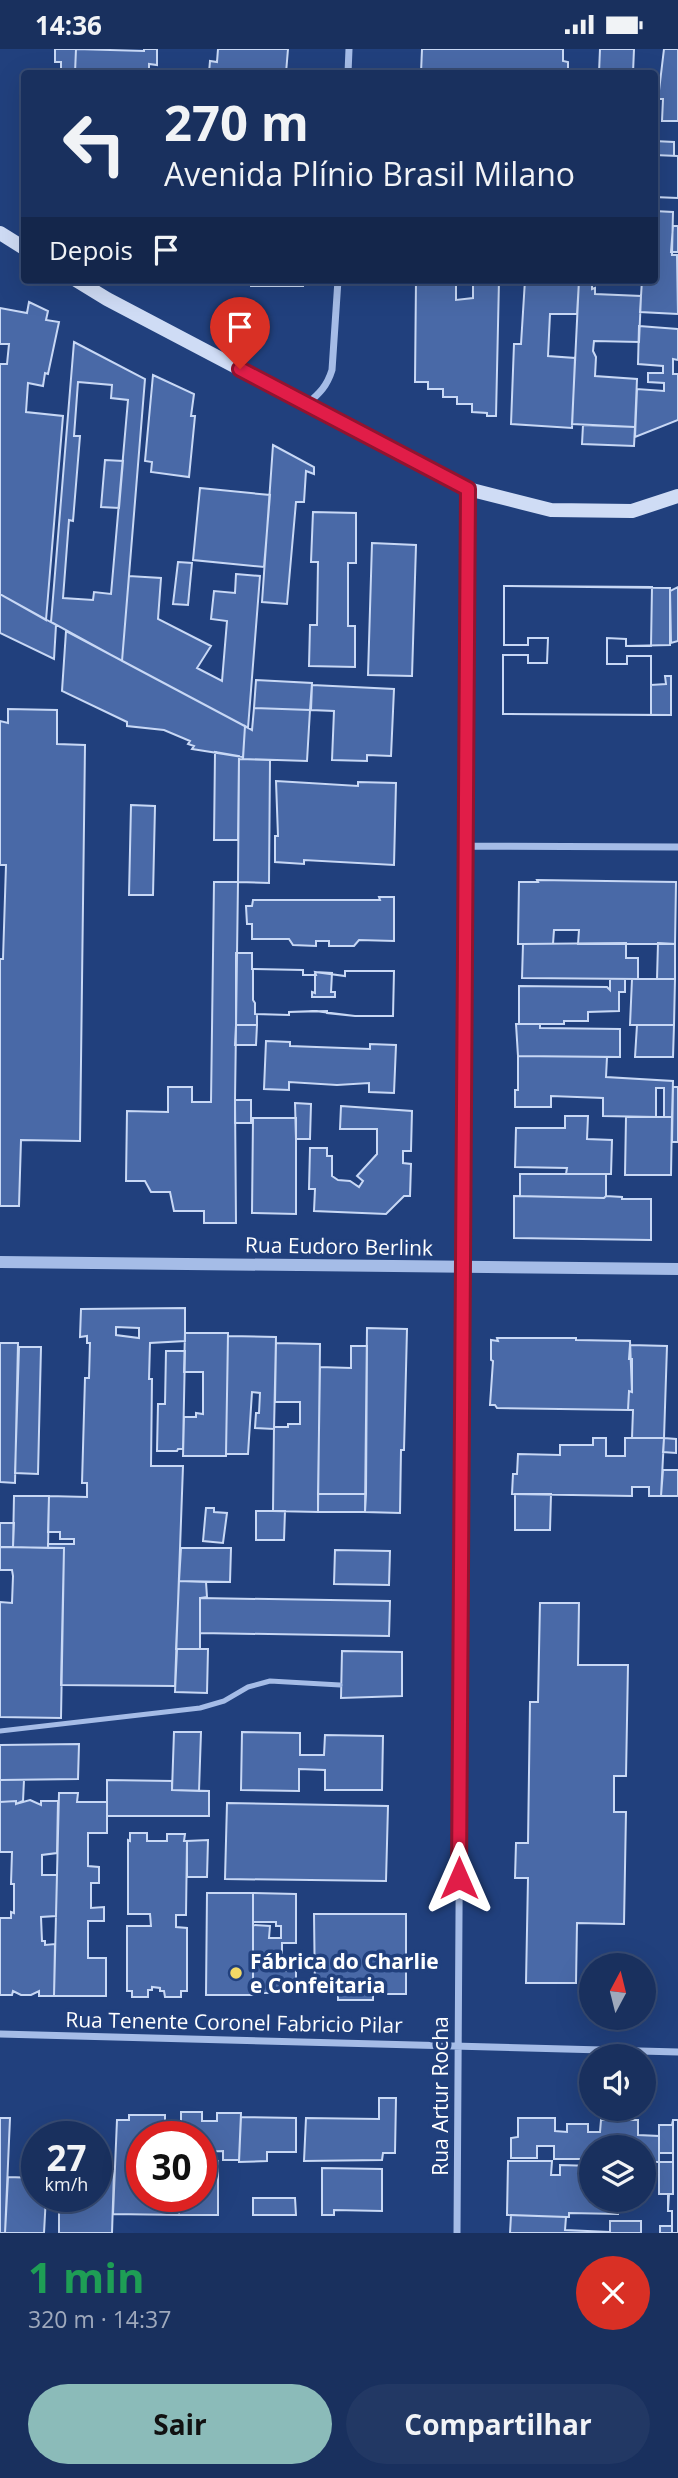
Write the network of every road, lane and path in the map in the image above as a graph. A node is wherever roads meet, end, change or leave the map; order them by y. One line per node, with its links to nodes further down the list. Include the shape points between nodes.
1 (349, 49): 2 (street)
2 (348, 70)
3 (0, 233): 4 (main road)
4 (21, 246)
5 (83, 284): 7 (main road)
6 (338, 284): 7 (street, via 332,370 328,383)
7 (307, 404): 8 (main road)
8 (468, 489): 9 (main road, via 551,510 632,511); 10 (street, Rua Artur Rocha)
9 (678, 496)
10 (466, 846): 11 (street); 13 (street, Rua Artur Rocha)
11 (678, 847)
12 (0, 1262): 13 (street, Rua Eudoro Berlink)
13 (463, 1266): 14 (street, Rua Eudoro Berlink); 18 (street, Rua Artur Rocha)
14 (678, 1269)
15 (340, 1685): 16 (lane, via 271,1681 200,1708)
16 (0, 1731)
17 (0, 2034): 18 (street, Rua Tenente Coronel Fabricio Pilar)
18 (458, 2045): 19 (street, Rua Tenente Coronel Fabricio Pilar); 20 (street, Rua Artur Rocha)
19 (678, 2052)
20 (457, 2233)

